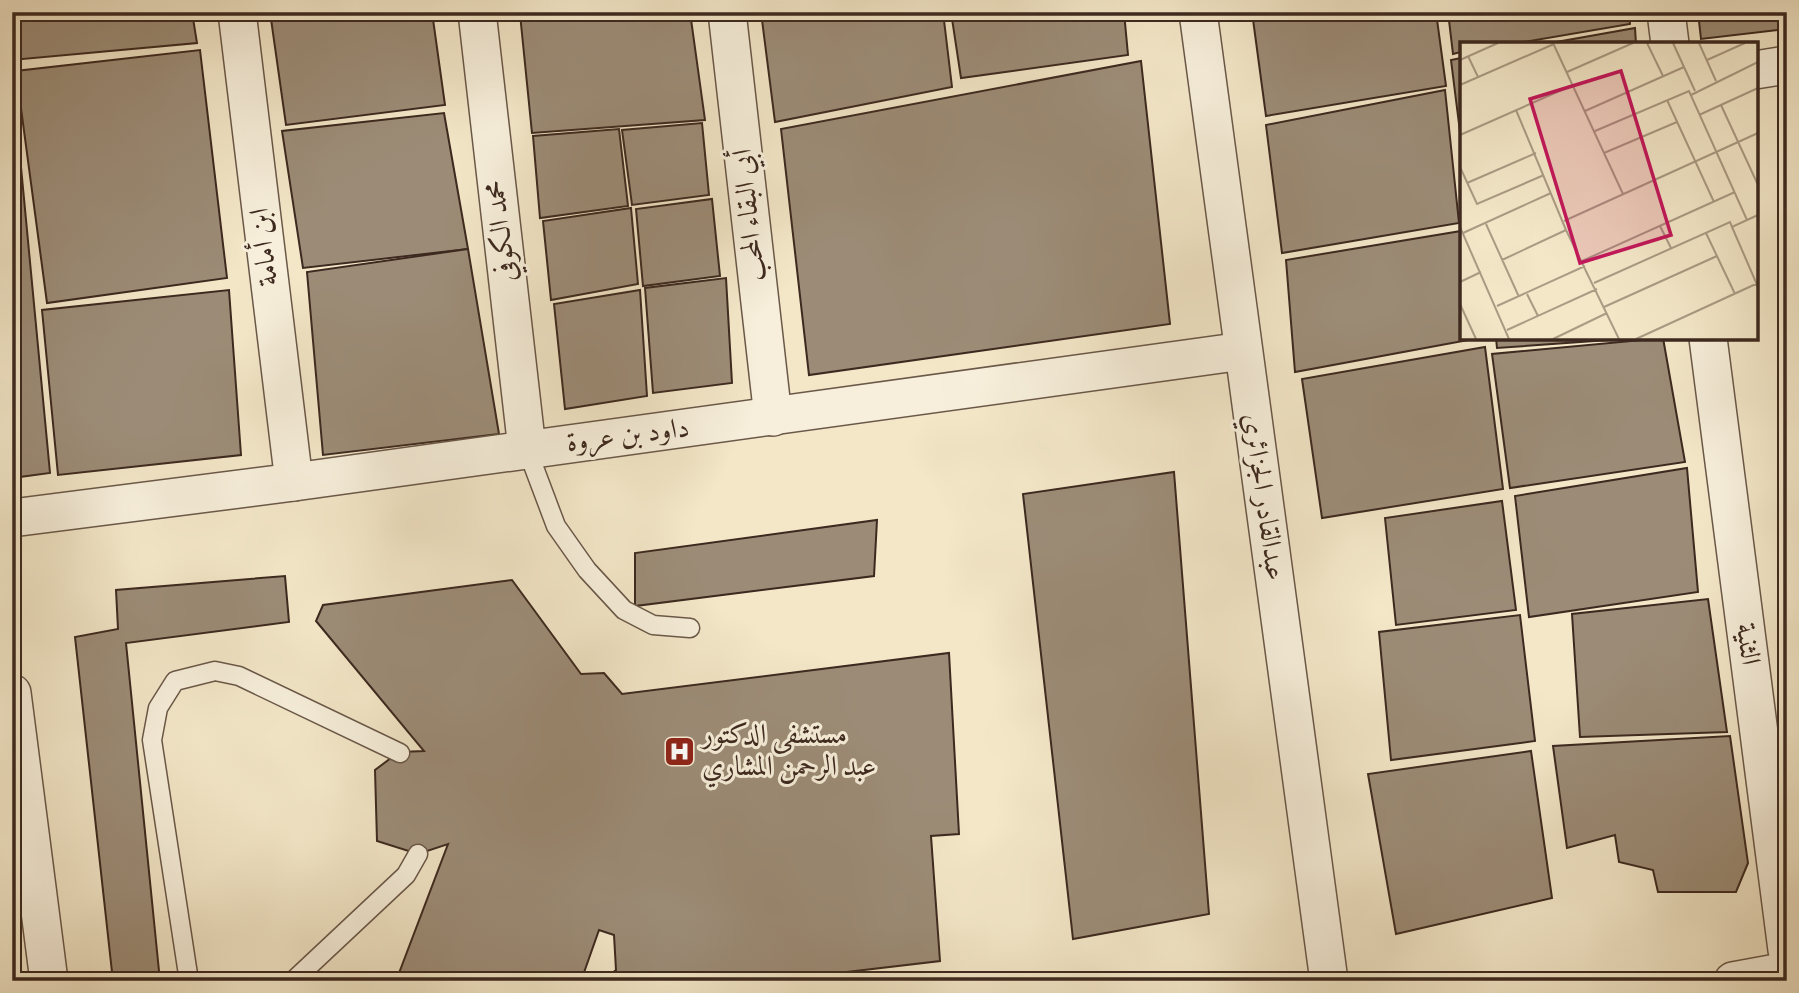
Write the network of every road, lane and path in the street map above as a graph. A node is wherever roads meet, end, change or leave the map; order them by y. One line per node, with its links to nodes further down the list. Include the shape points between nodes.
1 (237, 12): 13 (street, ابن أمامة)
2 (477, 12): 12 (street, محمد الكوفي)
3 (727, 12): 11 (street, أبي البقاء المحب)
4 (1198, 12): 10 (street, عبدالقادر الجزائري)
5 (1666, 12): 6 (street)
6 (1670, 42)
7 (1787, 65): 8 (street)
8 (1757, 70)
9 (1708, 340): 19 (street, الثنية)
10 (1243, 351): 11 (street, داود بن عروة); 25 (street, عبدالقادر الجزائري)
11 (773, 417): 12 (street, داود بن عروة)
12 (527, 449): 13 (street, داود بن عروة); 15 (lane, via 556,526 587,570 624,610 653,625)
13 (294, 482): 14 (street, داود بن عروة)
14 (12, 518)
15 (690, 628)
16 (12, 693): 22 (street)
17 (400, 752): 23 (lane, via 239,676 215,671 176,681 158,708 152,740)
18 (418, 854): 21 (lane, via 406,874)
19 (1787, 950)
20 (1787, 971): 26 (street)
21 (309, 974): 24 (lane)
22 (49, 981)
23 (189, 981)
24 (293, 981)
25 (1329, 981)
26 (1733, 981)

